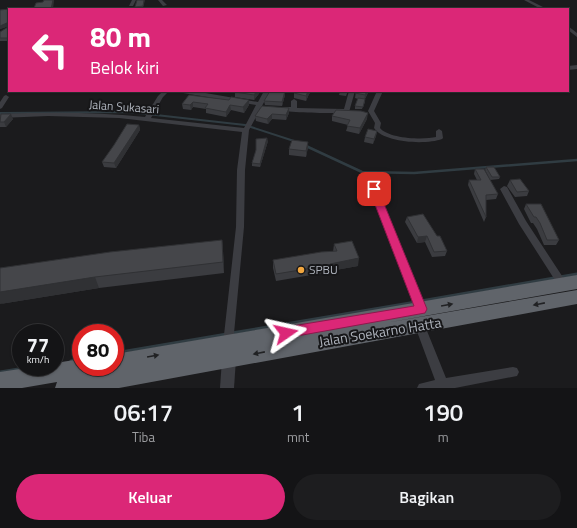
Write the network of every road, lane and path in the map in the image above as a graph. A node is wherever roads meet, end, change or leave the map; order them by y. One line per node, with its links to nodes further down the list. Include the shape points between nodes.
1 (134, 0): 4 (street)
2 (160, 0): 5 (street)
3 (526, 0): 6 (street)
4 (131, 5)
5 (165, 5)
6 (543, 8)
7 (569, 28): 8 (street)
8 (577, 36)
9 (165, 92): 20 (street)
10 (188, 92): 17 (street)
11 (267, 92): 17 (street)
12 (352, 92): 19 (street, via 350,111)
13 (379, 92): 23 (street, via 368,112 378,123 379,131 386,136 436,140 440,138)
14 (6, 97): 16 (street)
15 (294, 101): 19 (street)
16 (0, 107)
17 (260, 107): 22 (street)
18 (272, 109): 19 (street)
19 (294, 110)
20 (149, 115): 21 (street, Jalan Sukasari); 22 (street, Jalan Sukasari)
21 (0, 116)
22 (248, 127): 29 (street, via 241,170 240,226)
23 (439, 131)
24 (374, 189): 28 (street, via 406,270)
25 (504, 189): 26 (street, via 539,250)
26 (566, 282): 28 (highway, Jalan Soekarno Hatta, one-way to 26)
27 (577, 297): 28 (highway, Jalan Soekarno Hatta, one-way to 28)
28 (422, 321): 29 (highway, Jalan Soekarno Hatta); 34 (street)
29 (229, 347): 30 (highway, Jalan Soekarno Hatta, one-way to 29); 35 (highway, Jalan Soekarno Hatta); 36 (street)
30 (124, 362)
31 (72, 370): 33 (highway)
32 (513, 372): 34 (street)
33 (0, 382)
34 (441, 383): 37 (street)
35 (65, 388)
36 (227, 388)
37 (424, 388)

